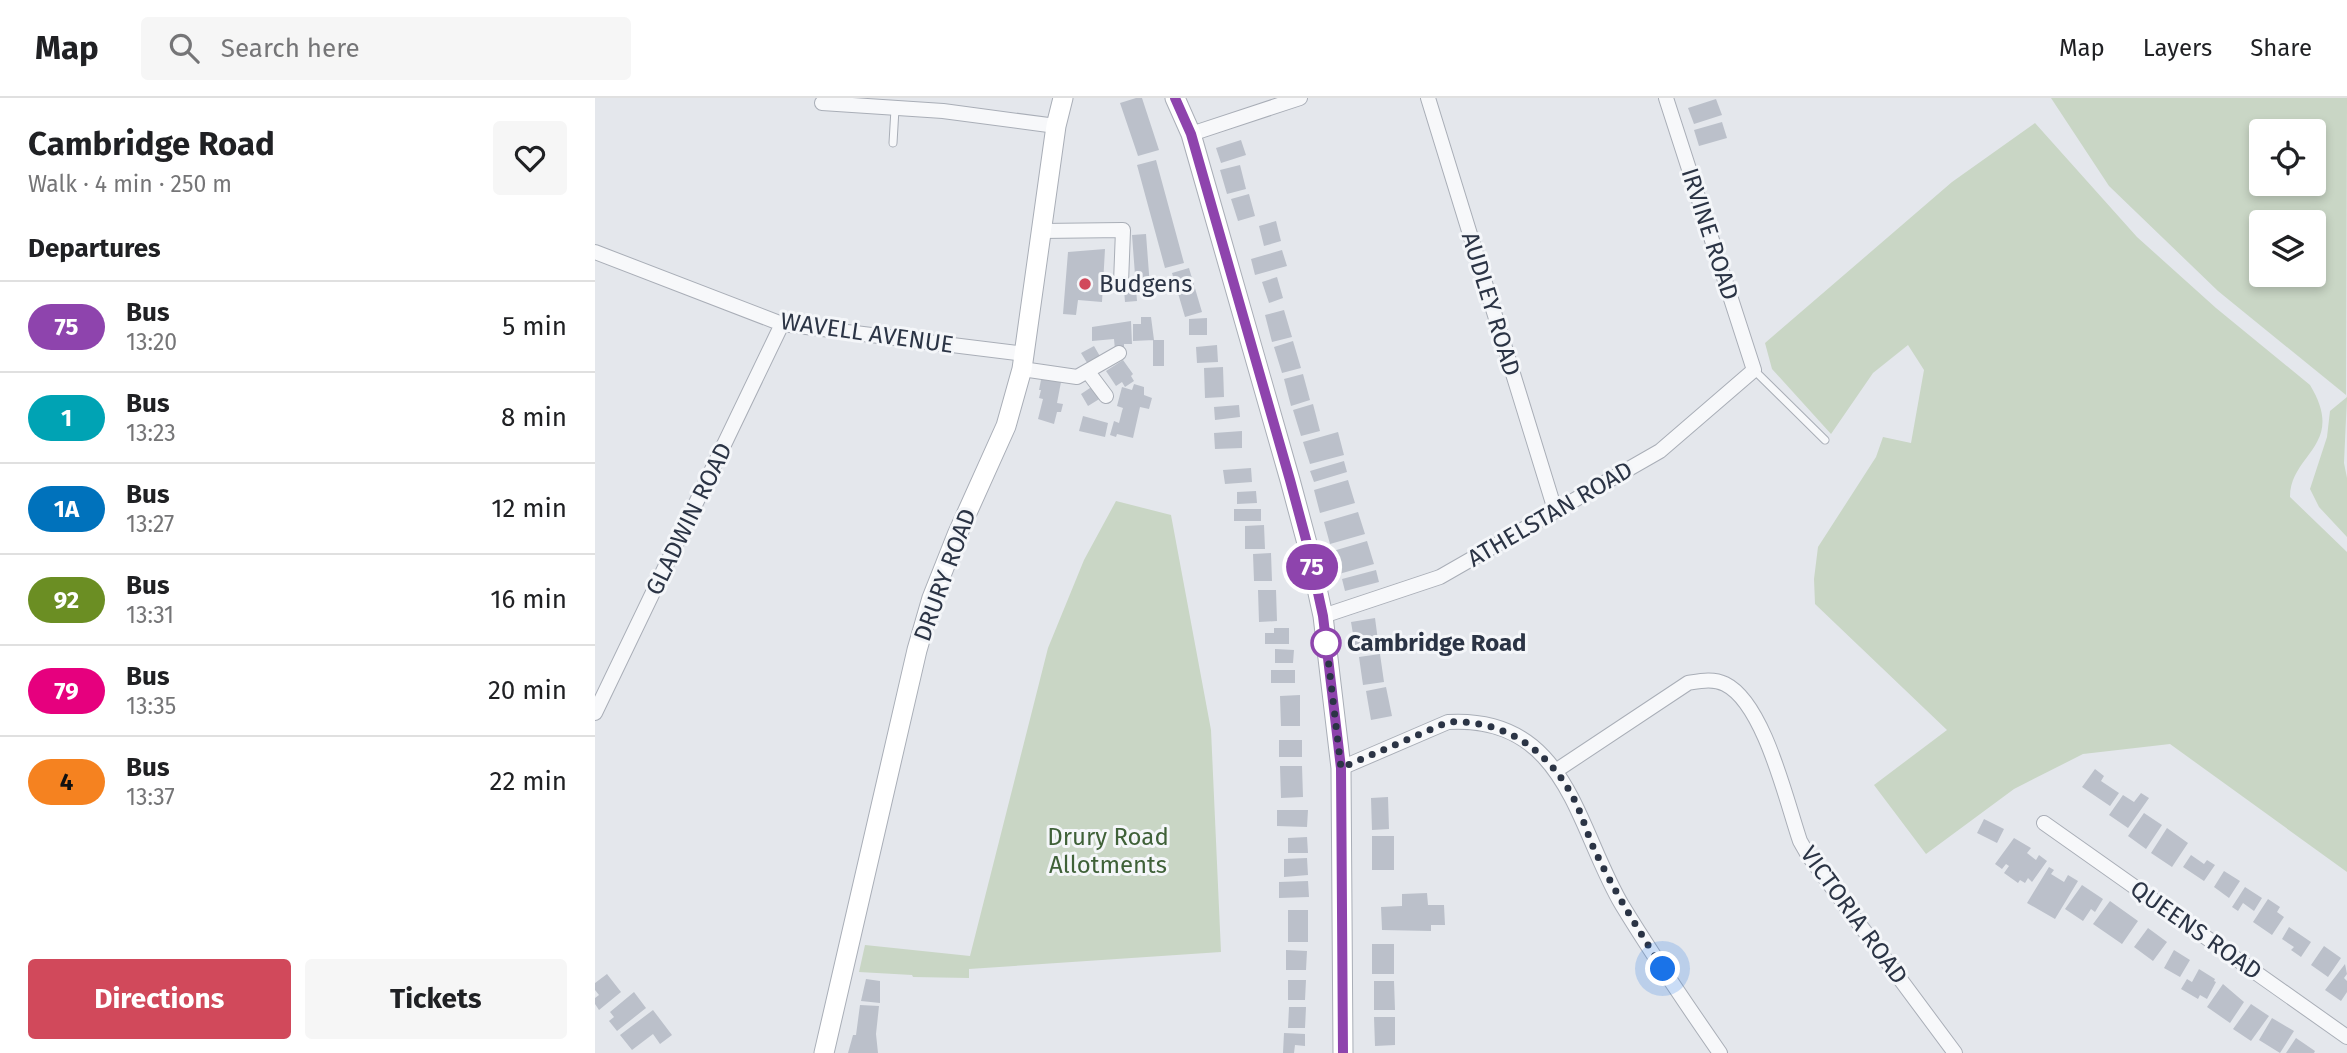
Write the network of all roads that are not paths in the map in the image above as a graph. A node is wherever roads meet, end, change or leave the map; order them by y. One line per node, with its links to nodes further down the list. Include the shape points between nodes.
1 (1063, 98): 8 (main road, DRURY ROAD)
2 (1175, 98): 9 (main road)
3 (1300, 98): 9 (street)
4 (1428, 98): 21 (street, AUDLEY ROAD)
5 (1666, 98): 17 (street, IRVINE ROAD)
6 (823, 103): 7 (street)
7 (895, 108): 8 (street); 10 (lane)
8 (1056, 126): 11 (main road, DRURY ROAD)
9 (1191, 134): 22 (main road, via 1290,480)
10 (893, 143)
11 (1042, 231): 13 (street, via 1123,230); 16 (main road, DRURY ROAD)
12 (595, 252): 14 (street, WAVELL AVENUE)
13 (1121, 283)
14 (782, 324): 16 (street, WAVELL AVENUE); 23 (street, GLADWIN ROAD)
15 (1119, 353): 18 (street)
16 (1024, 361): 18 (street, WAVELL AVENUE, via 1077,377); 28 (main road, DRURY ROAD, via 1006,426 957,535 917,650)
17 (1754, 370): 20 (lane); 21 (street, ATHELSTAN ROAD, via 1660,451)
18 (1088, 372): 19 (street)
19 (1106, 396)
20 (1825, 440)
21 (1555, 510): 22 (street, ATHELSTAN ROAD, via 1440,577)
22 (1323, 616): 24 (main road)
23 (595, 713)
24 (1341, 768): 25 (street, via 1448,722 1464,721 1509,732); 29 (main road)
25 (1557, 770): 30 (street, via 1621,903); 31 (street, VICTORIA ROAD, via 1688,683 1723,682 1736,691 1765,735 1808,855)
26 (2044, 823): 27 (street, QUEENS ROAD)
27 (2347, 1037)
28 (824, 1053)
29 (1343, 1053)
30 (1720, 1053)
31 (1955, 1053)

